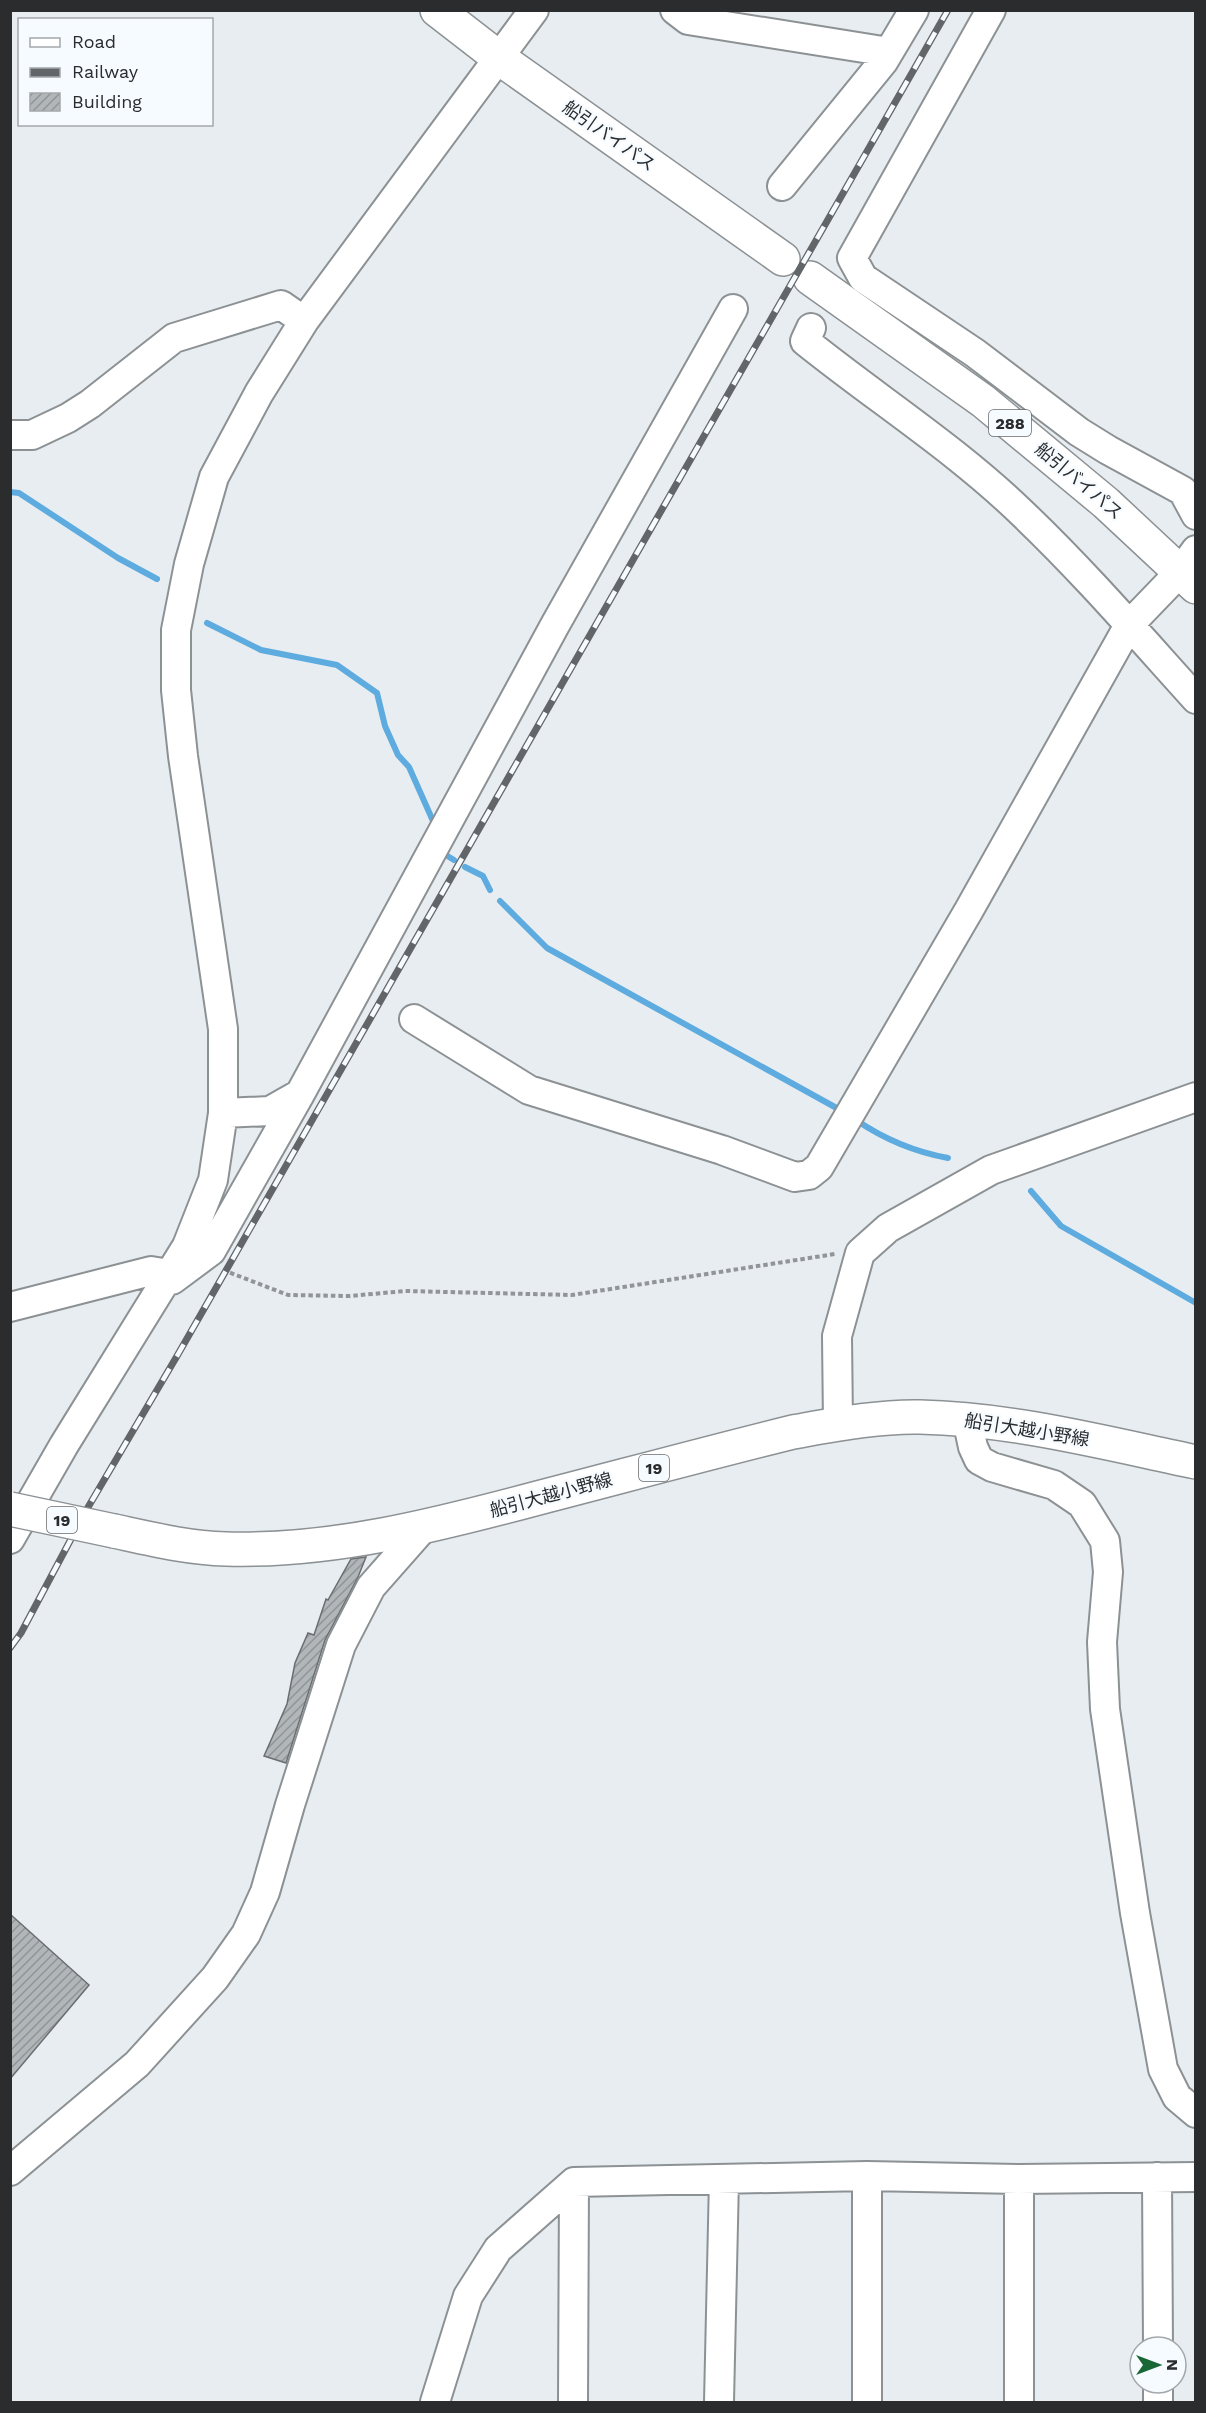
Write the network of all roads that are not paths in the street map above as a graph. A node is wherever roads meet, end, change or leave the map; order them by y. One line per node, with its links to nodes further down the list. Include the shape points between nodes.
1 (437, 10): 7 (main road, 船引バイパス)
2 (534, 10): 7 (street)
3 (675, 10): 6 (street, via 688,20)
4 (914, 10): 6 (street)
5 (991, 10): 15 (street, via 852,258 863,278 975,353 1079,432 1183,491)
6 (889, 52): 8 (street)
7 (499, 58): 9 (main road, 船引バイパス); 12 (street)
8 (782, 186)
9 (783, 259)
10 (810, 278): 16 (main road, 船引バイパス / 288, via 983,401)
11 (733, 309): 20 (street, via 555,625)
12 (304, 321): 14 (street, via 281,304 174,338 68,418 32,435); 22 (street, via 214,477 189,564 176,630 176,690 183,756 223,1029)
13 (811, 328): 17 (street, via 805,341 1022,512)
14 (10, 435)
15 (1196, 515)
16 (1190, 570): 17 (street)
17 (1129, 625): 18 (street); 19 (street, via 851,1114 819,1167 809,1175 795,1177 529,1090)
18 (1196, 699)
19 (414, 1019)
20 (300, 1094): 22 (street, via 270,1111); 23 (street, via 211,1251)
21 (1196, 1097): 26 (street, via 991,1170 888,1228 860,1253 837,1336)
22 (223, 1113): 23 (street, via 213,1180 187,1246)
23 (164, 1282): 24 (street, via 152,1271); 30 (street)
24 (10, 1307)
25 (967, 1419): 26 (main road, 船引大越小野線 / 19, via 918,1417); 27 (main road, 船引大越小野線 / 19, via 1058,1432); 31 (street, via 979,1460 1054,1485 1082,1504 1105,1541 1105,1709 1135,1913 1163,2069 1178,2097)
26 (838, 1424): 29 (main road, 船引大越小野線 / 19, via 758,1440)
27 (1196, 1462)
28 (10, 1509): 29 (main road, 船引大越小野線 / 19, bridge, via 170,1543 223,1549 276,1549)
29 (423, 1528): 32 (street, via 371,1587 342,1645 265,1892 246,1934 215,1978 137,2064)
30 (10, 1539)
31 (1196, 2113)
32 (10, 2171)
33 (867, 2176): 36 (street); 37 (street); 43 (street)
34 (1157, 2177): 35 (street); 37 (street); 39 (street)
35 (1196, 2178)
36 (724, 2179): 38 (street); 42 (street)
37 (1019, 2179): 44 (street)
38 (574, 2181): 40 (street, via 505,2242 468,2296); 41 (street)
39 (1158, 2335)
40 (435, 2403)
41 (573, 2403)
42 (719, 2403)
43 (867, 2403)
44 (1019, 2403)

